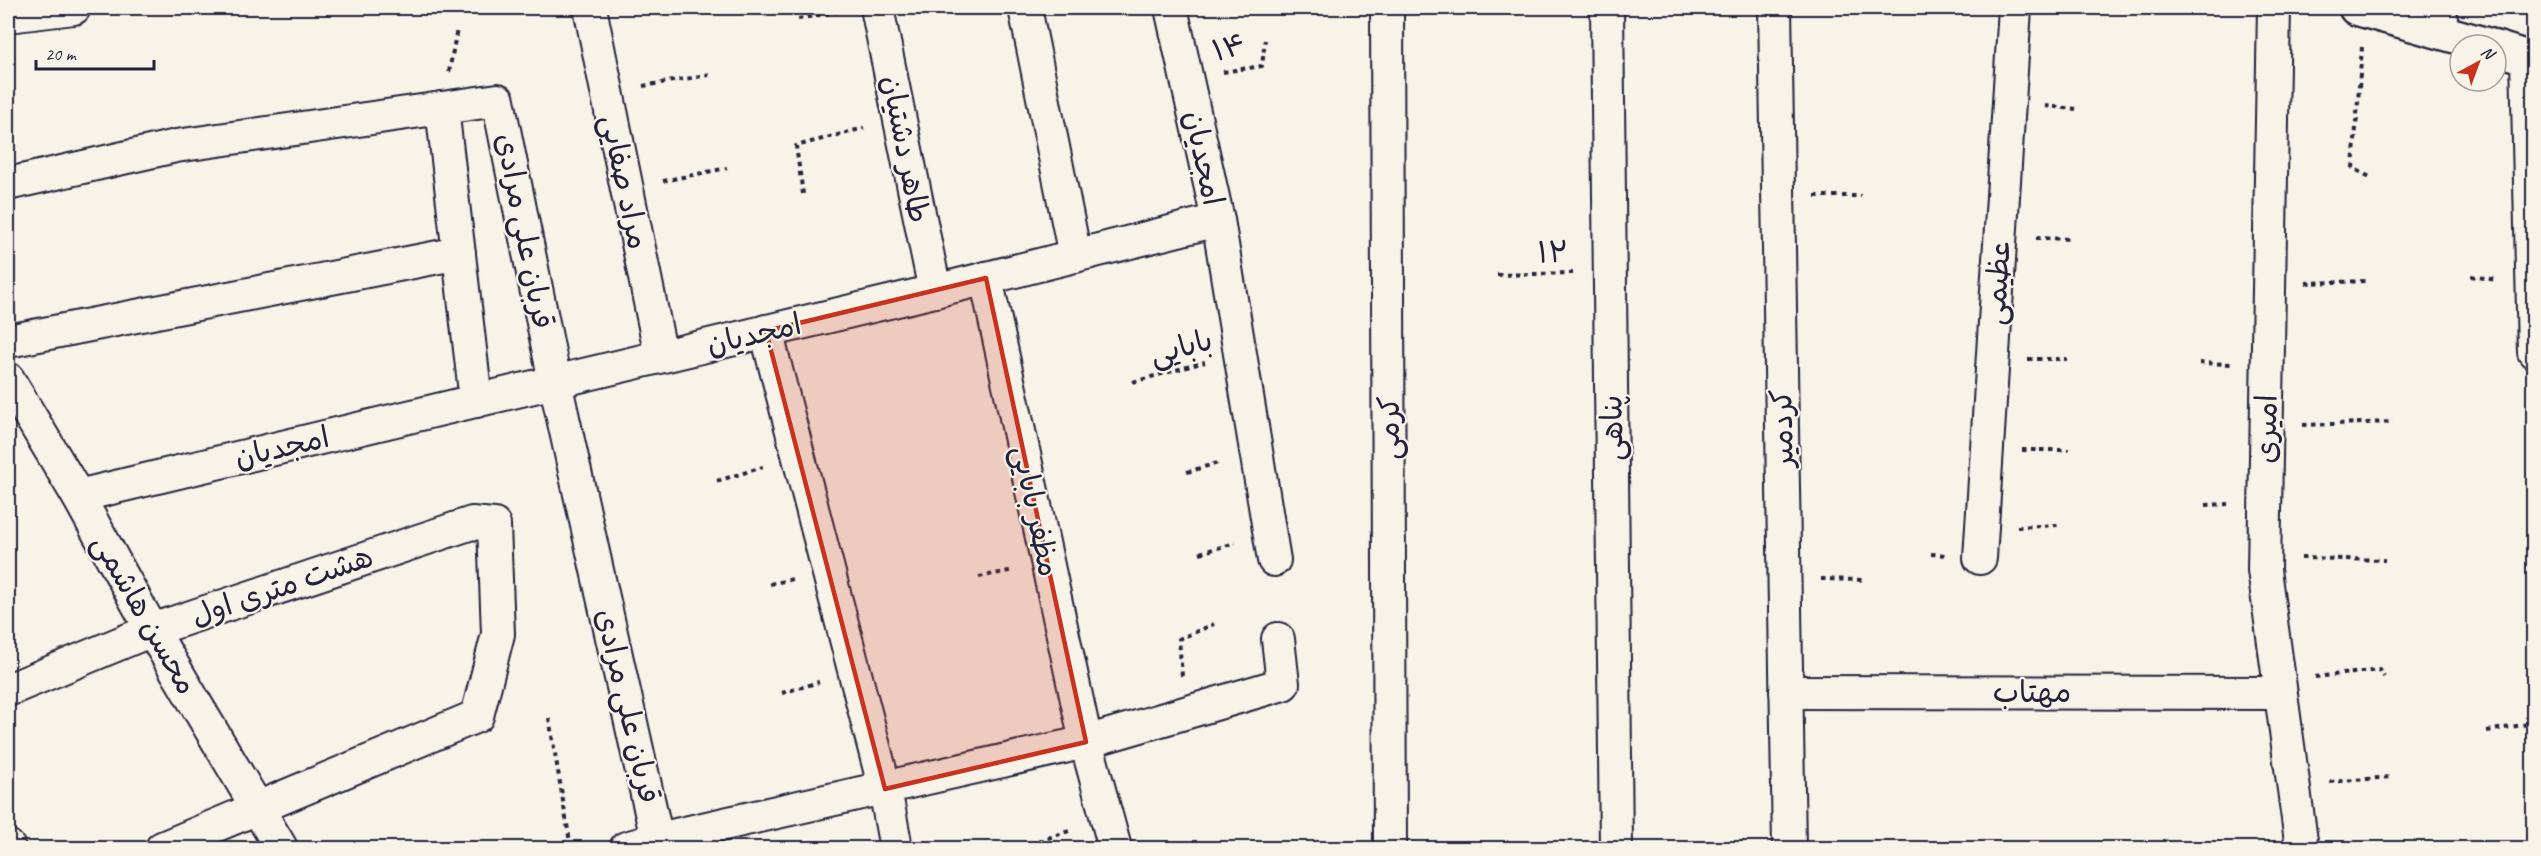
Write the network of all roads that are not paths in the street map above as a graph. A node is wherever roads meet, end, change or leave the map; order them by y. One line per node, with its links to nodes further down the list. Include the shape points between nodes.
1 (74, 8): 12 (street)
2 (590, 8): 27 (street, مراد صفایی)
3 (864, 8): 23 (street, طاهر دشتیان, via 900,119)
4 (1025, 8): 21 (street)
5 (1171, 8): 19 (street, امجدیان)
6 (1387, 8): 48 (street, کرمی)
7 (1607, 8): 49 (street, پناهی)
8 (1775, 8): 38 (street, کردمیر)
9 (2015, 8): 32 (street, عظیمی)
10 (2274, 8): 36 (street, امیری, via 2264,558)
11 (2360, 9): 13 (street)
12 (8, 16)
13 (2441, 19): 14 (street)
14 (2466, 33)
15 (2508, 52): 16 (street)
16 (2530, 59): 26 (street)
17 (442, 108): 18 (street, قربان علی مرادی, via 176,146); 20 (street); 29 (street, قربان علی مرادی, via 498,100)
18 (8, 184)
19 (1218, 219): 21 (street, امجدیان); 33 (street)
20 (459, 254): 25 (street); 30 (street)
21 (1075, 256): 22 (street, امجدیان)
22 (986, 278): 23 (street, امجدیان); 39 (street, مظفر بابایی)
23 (935, 291): 24 (street, امجدیان)
24 (766, 331): 27 (street, امجدیان); 40 (street)
25 (8, 341)
26 (2534, 351)
27 (661, 356): 29 (street, امجدیان)
28 (8, 379): 31 (street, محسن هاشمی)
29 (555, 382): 30 (street, امجدیان); 42 (street, قربان علی مرادی)
30 (476, 401): 31 (street, امجدیان)
31 (78, 496): 34 (street, محسن هاشمی)
32 (1980, 558)
33 (1274, 560)
34 (152, 630): 37 (street, هشت متری اول); 41 (street, محسن هاشمی); 41 (street, هشت متری اول, via 472,523 494,525 498,634 477,716)
35 (1278, 639): 39 (street, via 1283,684)
36 (2279, 687): 38 (street, مهتاب); 51 (street, امیری)
37 (8, 690)
38 (1786, 692): 50 (street, کردمیر)
39 (1086, 742): 40 (street); 47 (street, مظفر بابایی)
40 (885, 789): 42 (street); 46 (street)
41 (258, 809): 43 (street); 44 (street, محسن هاشمی)
42 (659, 844): 45 (street)
43 (162, 849)
44 (281, 849)
45 (626, 849)
46 (896, 849)
47 (1115, 849)
48 (1390, 849)
49 (1616, 849)
50 (1789, 849)
51 (2302, 849)

